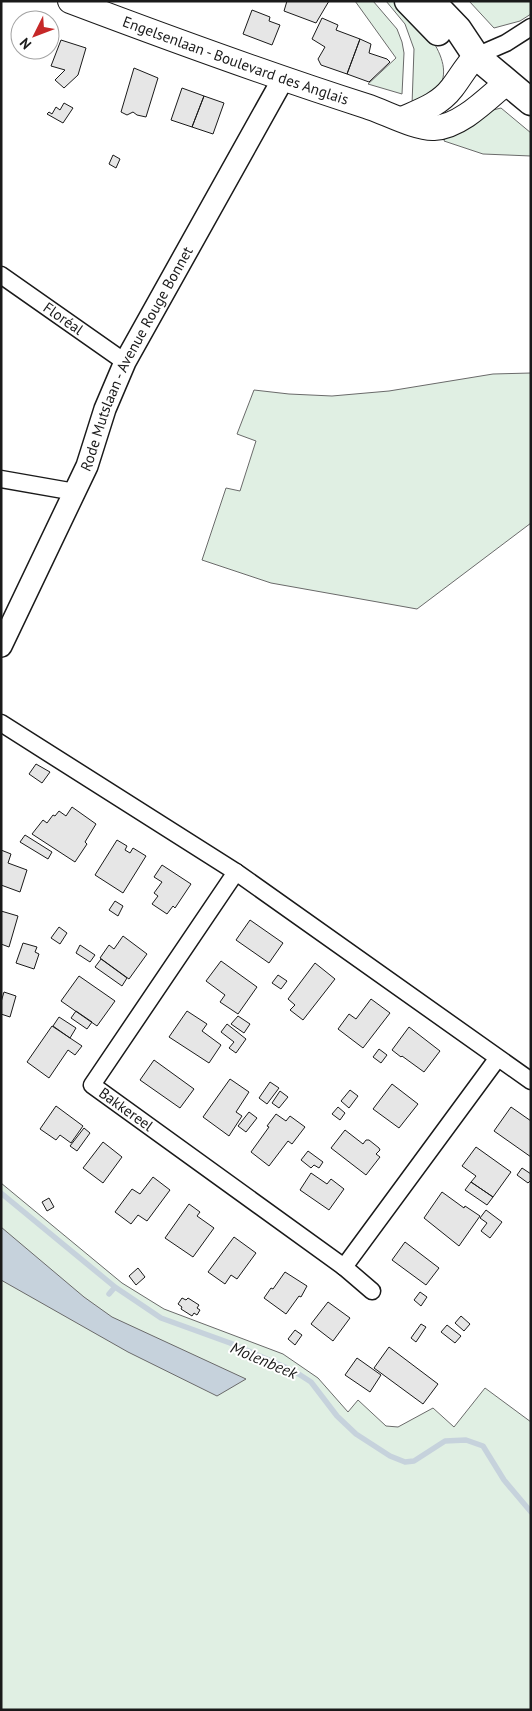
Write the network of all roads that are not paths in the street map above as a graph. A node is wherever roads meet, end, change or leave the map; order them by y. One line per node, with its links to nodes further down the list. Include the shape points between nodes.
1 (70, 1): 6 (main road, Engelsenlaan - Boulevard des Anglais)
2 (408, 1): 5 (main road, via 450,44)
3 (431, 1): 5 (main road, via 458,29)
4 (531, 27): 5 (street)
5 (476, 56): 7 (main road); 9 (main road, via 440,100)
6 (283, 79): 9 (main road, Engelsenlaan - Boulevard des Anglais); 11 (street, Rode Mutslaan - Avenue Rouge Bonnet)
7 (506, 83): 8 (main road); 9 (main road, Engelsenlaan - Boulevard des Anglais, via 466,116 447,126 422,128)
8 (531, 102)
9 (402, 119)
10 (1, 275): 11 (street, Floréal)
11 (125, 362): 13 (street, Rode Mutslaan - Avenue Rouge Bonnet)
12 (1, 479): 13 (street)
13 (75, 492): 14 (street, Rode Mutslaan - Avenue Rouge Bonnet)
14 (1, 646)
15 (1, 723): 16 (street)
16 (236, 872): 17 (street); 19 (street, Bakkereel, via 92,1085)
17 (497, 1059): 18 (street); 19 (street)
18 (531, 1082)
19 (344, 1267): 20 (street, Bakkereel)
20 (372, 1291)

